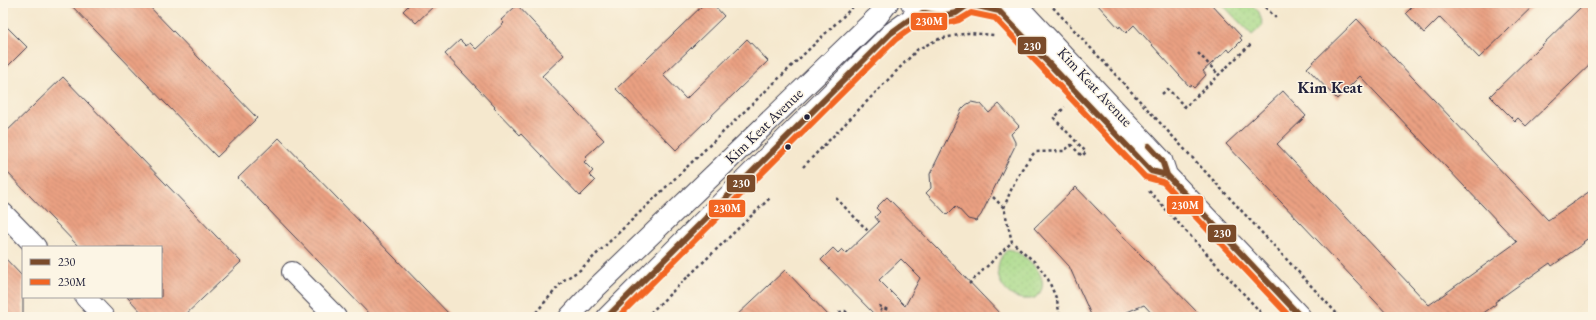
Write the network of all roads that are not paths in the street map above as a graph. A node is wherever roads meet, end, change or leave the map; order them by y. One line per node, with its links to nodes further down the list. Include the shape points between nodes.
1 (888, 3): 12 (street, Kim Keat Avenue, via 878,16 596,287)
2 (1015, 3): 5 (street, Kim Keat Avenue, via 1162,160)
3 (969, 4): 4 (street, Kim Keat Avenue, via 956,13 941,16); 5 (street, Kim Keat Avenue, via 999,12 1151,171)
4 (918, 8): 13 (street, Kim Keat Avenue, via 909,20 892,33)
5 (1167, 176): 14 (street, Kim Keat Avenue)
6 (3, 213): 7 (street)
7 (35, 246)
8 (292, 272): 11 (street)
9 (86, 298): 10 (street)
10 (104, 317)
11 (336, 317)
12 (570, 317)
13 (607, 317)
14 (1301, 317)

